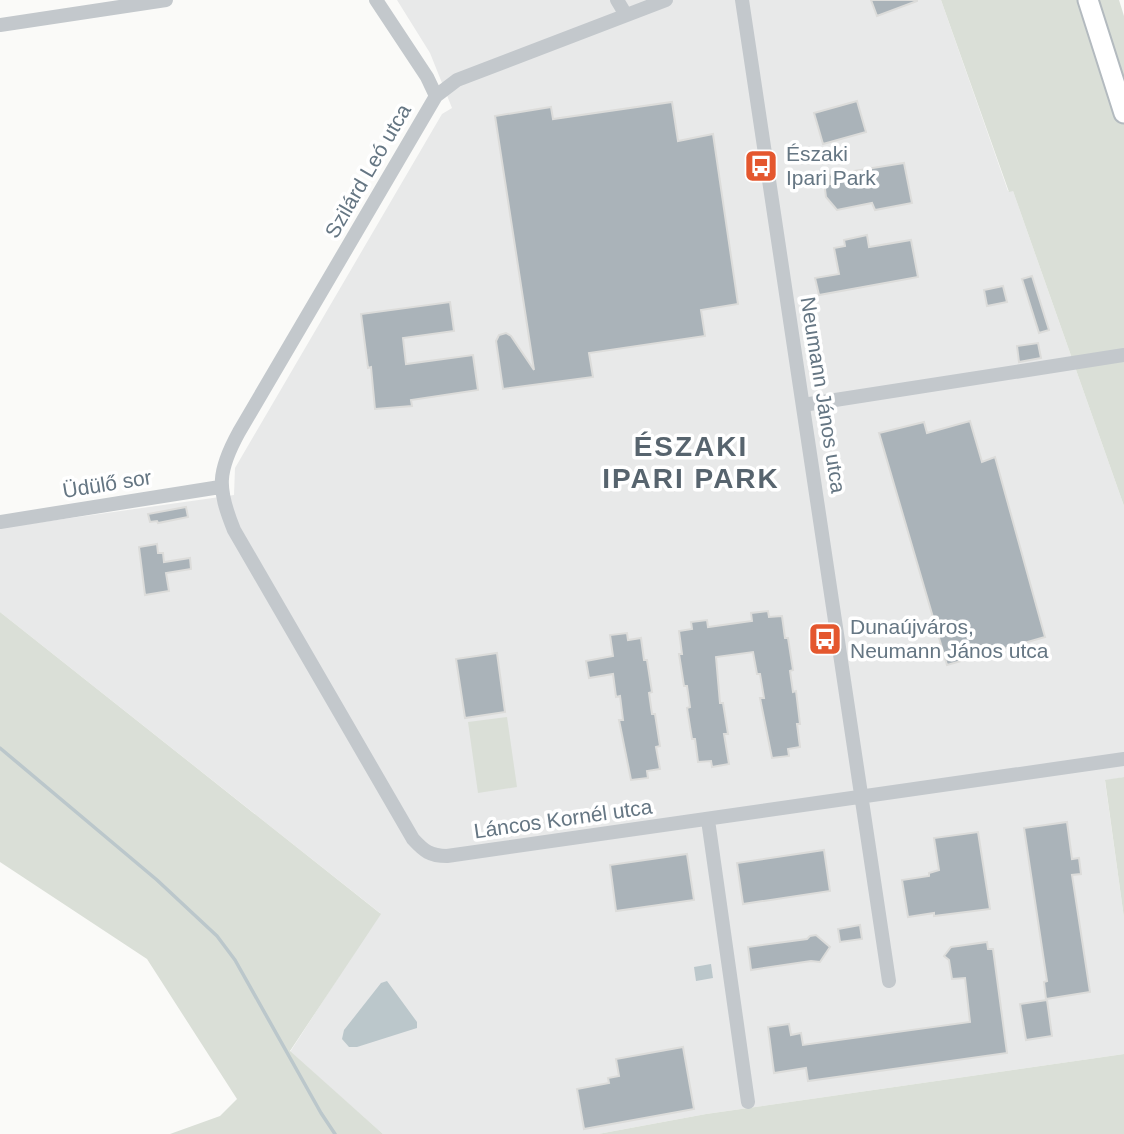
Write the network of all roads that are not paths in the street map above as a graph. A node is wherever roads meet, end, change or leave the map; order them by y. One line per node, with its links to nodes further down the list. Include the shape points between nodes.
1 (166, 0): 7 (street)
2 (376, 0): 10 (street)
3 (617, 0): 8 (street)
4 (666, 0): 8 (street, Szilárd Leó utca)
5 (742, 0): 13 (street, Neumann János utca)
6 (1088, 0): 11 (street)
7 (117, 4): 9 (street)
8 (626, 15): 10 (street, Szilárd Leó utca, via 457,80)
9 (0, 25)
10 (436, 96): 14 (street, Szilárd Leó utca, via 234,441)
11 (1124, 113)
12 (1124, 355): 13 (street)
13 (803, 405): 17 (street, Neumann János utca)
14 (220, 487): 15 (street, Üdülő sor); 18 (street, Láncos Kornél utca, via 234,530 424,851 447,856)
15 (3, 520)
16 (1124, 759): 17 (street, Láncos Kornél utca)
17 (862, 797): 18 (street, Láncos Kornél utca); 19 (street, Neumann János utca)
18 (708, 820): 20 (street)
19 (889, 981)
20 (748, 1102)

